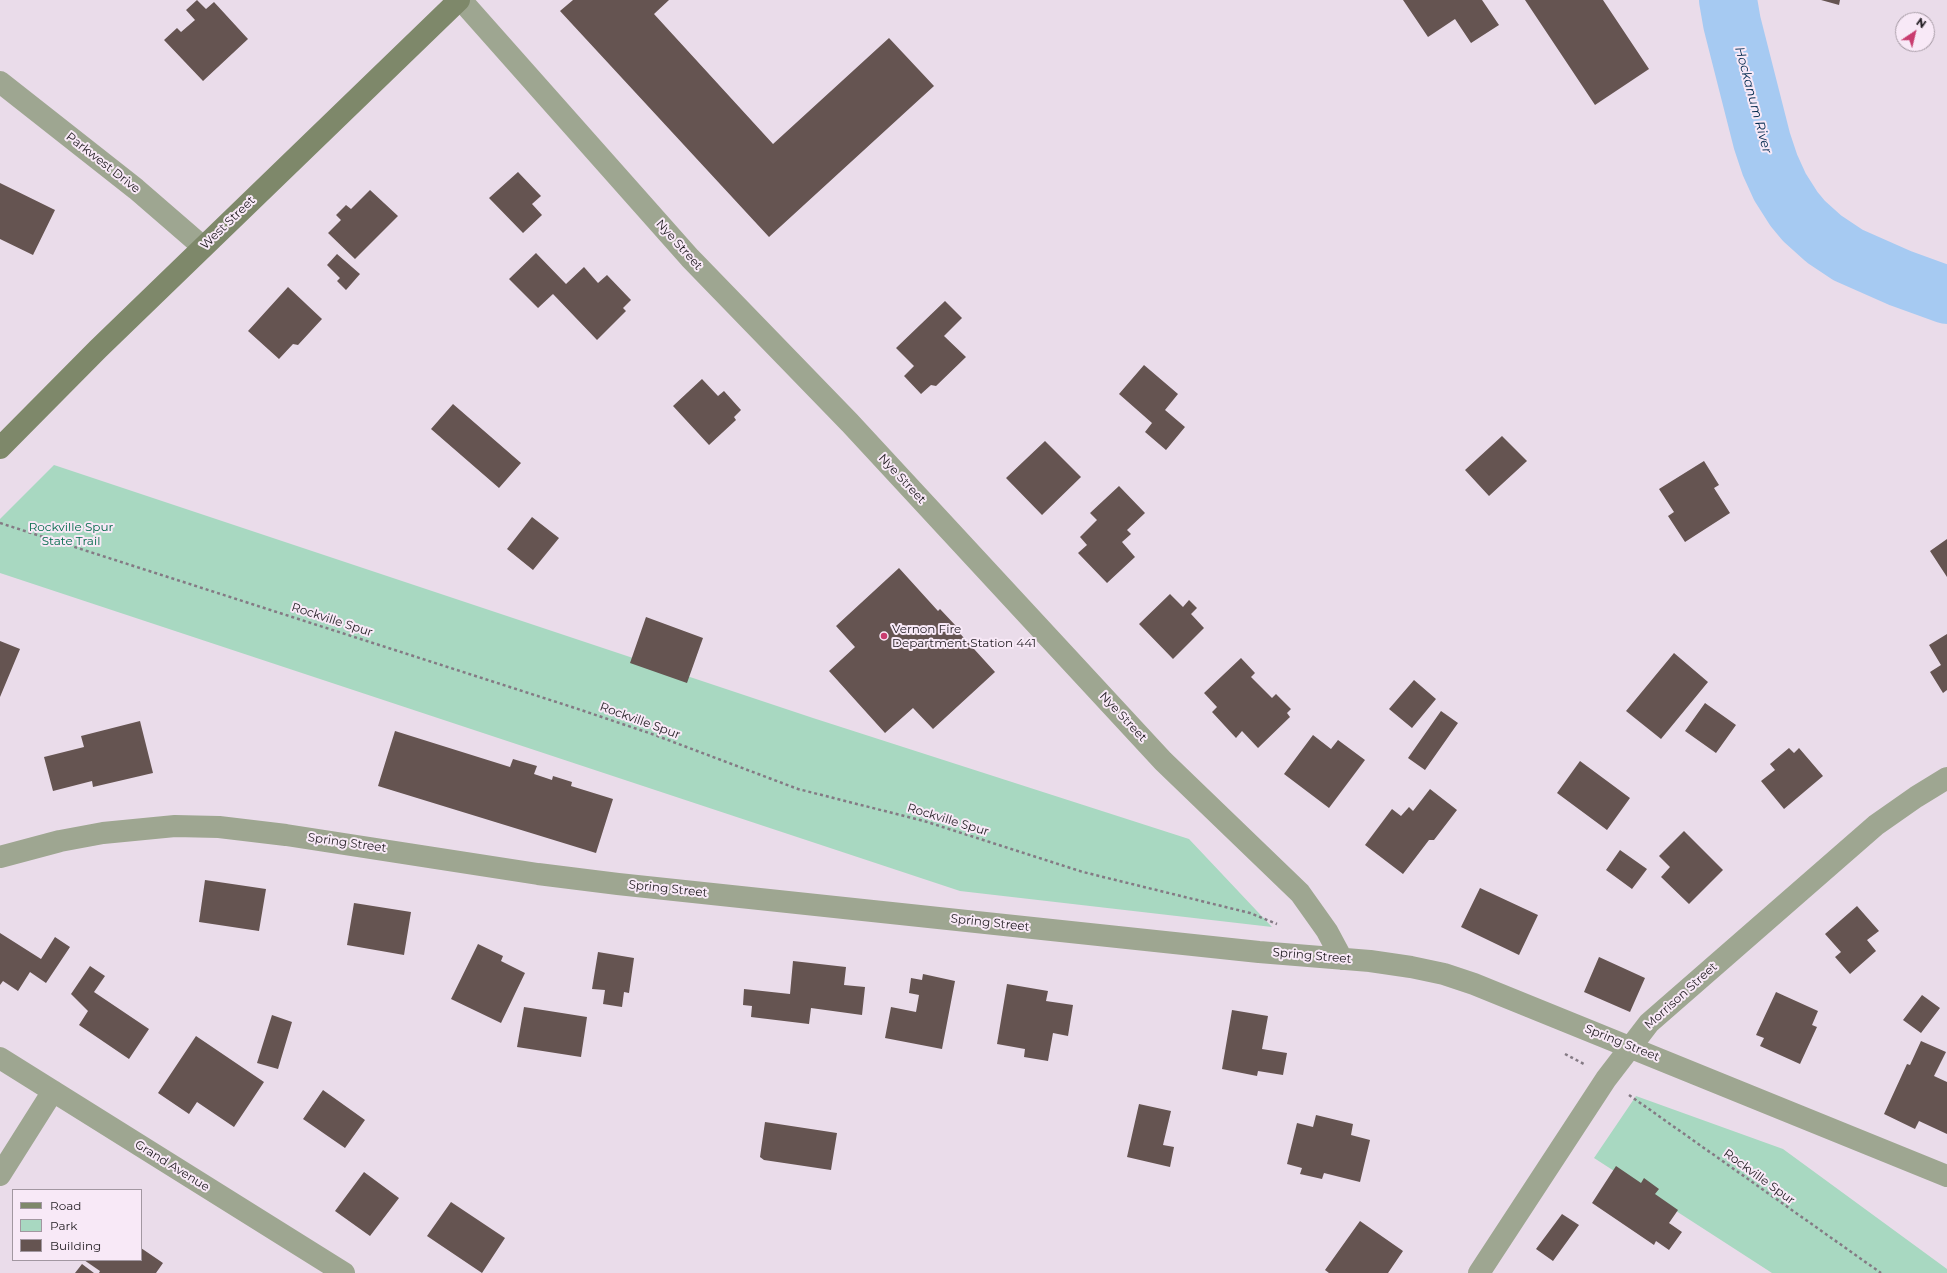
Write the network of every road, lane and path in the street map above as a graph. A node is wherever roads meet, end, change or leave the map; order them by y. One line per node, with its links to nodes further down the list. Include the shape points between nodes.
1 (460, 0): 3 (main road, West Street); 9 (street, Nye Street, via 690,258 850,422 1163,761 1300,893 1316,914)
2 (0, 82): 3 (street, Parkwest Drive, via 136,189)
3 (203, 247): 4 (main road, West Street, via 98,348)
4 (0, 448)
5 (0, 523): 8 (path, Rockville Spur, via 652,734 798,789 924,821 1083,872 1250,914)
6 (1947, 778): 10 (street, Morrison Street, via 1876,825 1649,1023)
7 (0, 857): 9 (street, Spring Street, via 102,833 175,826 219,827 286,834 538,874 618,884)
8 (1277, 924)
9 (1342, 959): 10 (street, Spring Street, via 1411,967 1444,974)
10 (1630, 1046): 15 (street, Spring Street); 17 (street, Morrison Street, via 1575,1124)
11 (0, 1058): 12 (street, Grand Avenue)
12 (53, 1091): 14 (street); 16 (street, Grand Avenue)
13 (1627, 1094): 18 (path, Rockville Spur)
14 (0, 1175)
15 (1947, 1176)
16 (344, 1273)
17 (1479, 1273)
18 (1881, 1273)

